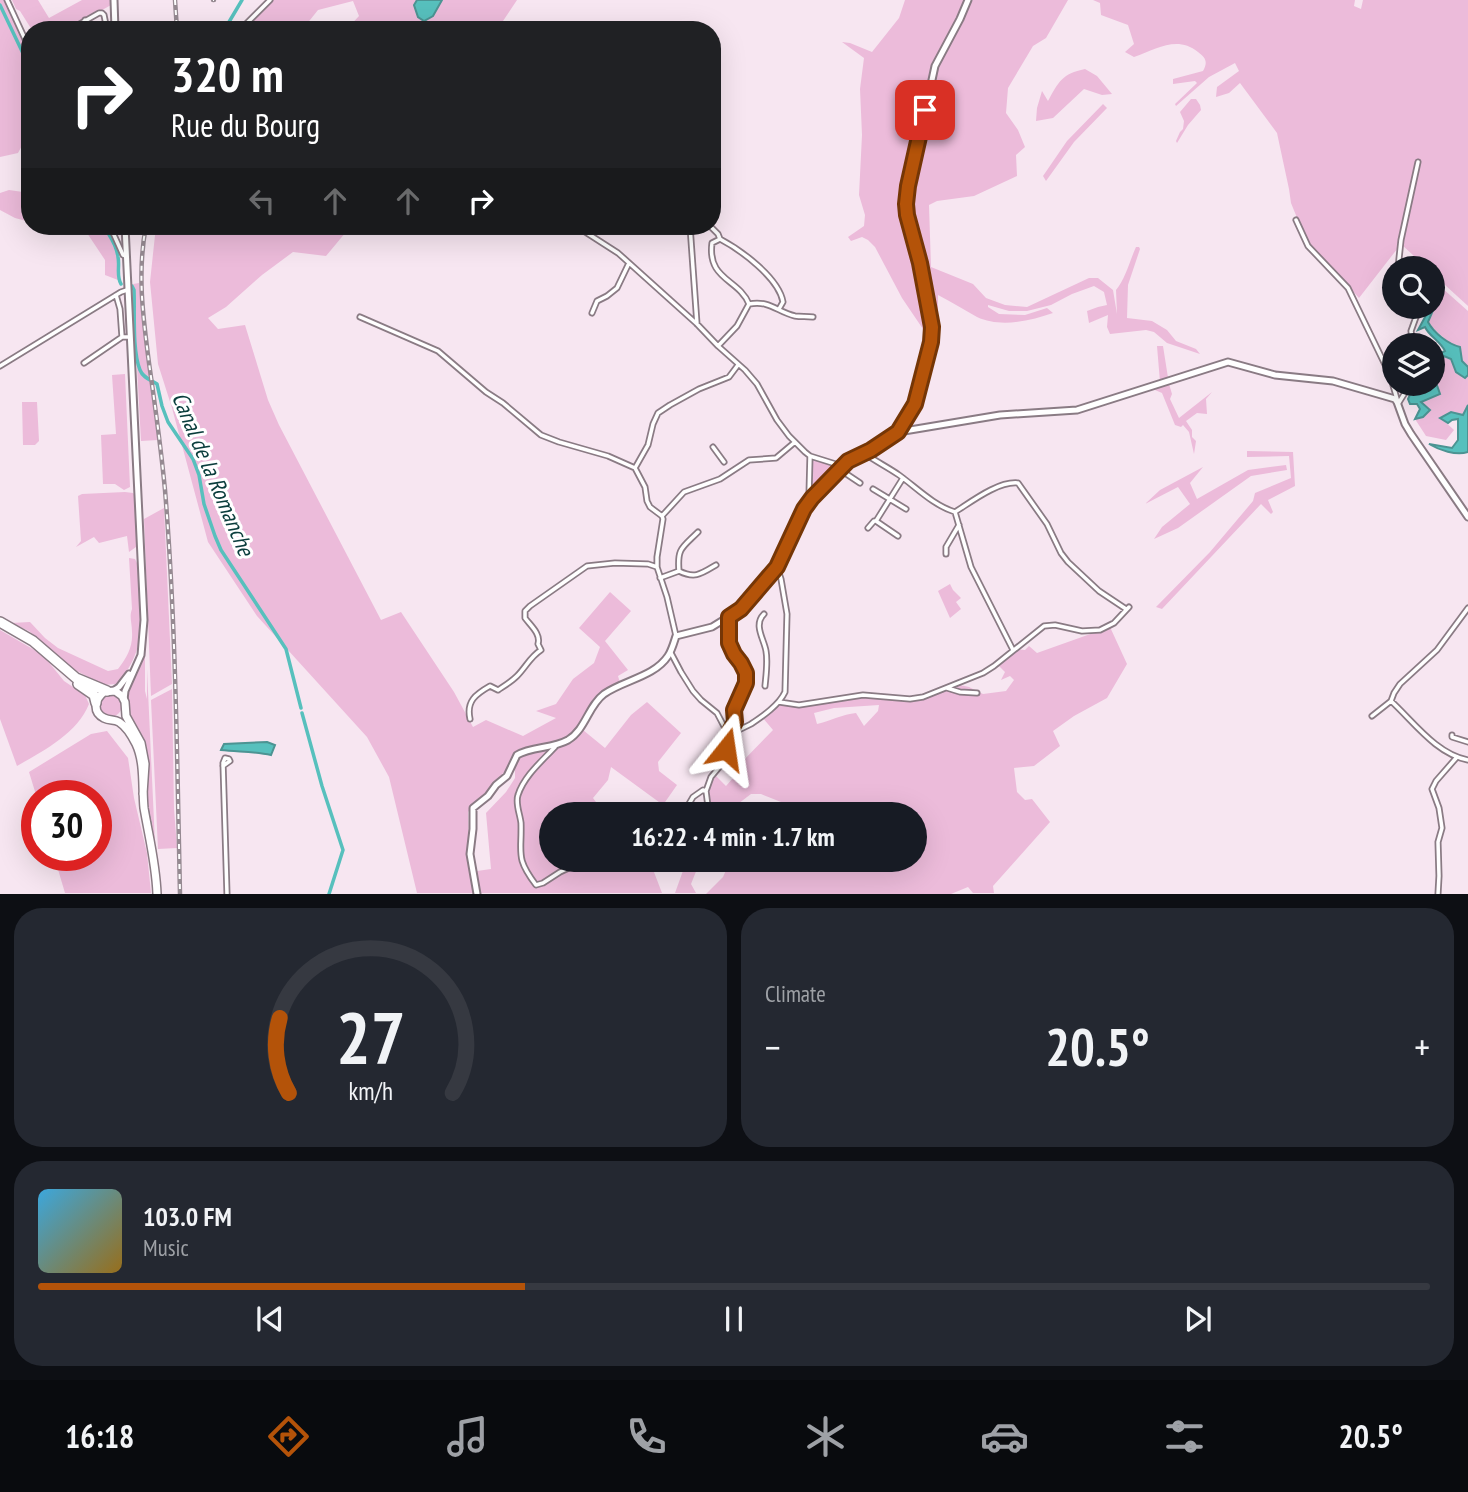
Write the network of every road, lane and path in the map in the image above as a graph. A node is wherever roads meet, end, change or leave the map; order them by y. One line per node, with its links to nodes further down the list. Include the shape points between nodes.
1 (8, 0): 9 (street)
2 (114, 0): 7 (street)
3 (270, 0): 8 (street)
4 (968, 0): 37 (street, via 935,66 908,186 907,215 932,334 915,404)
5 (85, 20): 6 (street, via 102,13)
6 (105, 21)
7 (115, 21)
8 (249, 21)
9 (21, 30)
10 (1418, 162): 19 (street)
11 (1296, 220): 36 (street, via 1308,246 1348,288 1390,375)
12 (114, 235): 18 (street)
13 (125, 235): 18 (street)
14 (590, 235): 20 (street)
15 (691, 235): 28 (street)
16 (718, 235): 17 (street)
17 (720, 239): 23 (street, via 712,243 716,268); 24 (street, via 772,281 782,296)
18 (126, 256): 21 (street)
19 (1399, 256)
20 (629, 263): 25 (street, via 617,288 597,301); 28 (street)
21 (127, 290): 22 (street); 30 (street)
22 (116, 295): 29 (street); 34 (street)
23 (749, 304): 24 (street); 31 (street)
24 (779, 309): 27 (street)
25 (592, 313)
26 (360, 317): 43 (street, via 438,351 541,435)
27 (813, 317)
28 (697, 324): 31 (street)
29 (122, 337): 30 (street); 32 (street)
30 (130, 337): 70 (street)
31 (718, 346): 33 (street)
32 (83, 363)
33 (738, 365): 38 (street, via 757,384); 43 (street, via 729,377 659,413)
34 (0, 366)
35 (1403, 396): 36 (street)
36 (1398, 403): 37 (street, via 1389,396 1333,381 1228,362 1077,410 1000,415); 53 (street, via 1405,424)
37 (898, 432): 40 (street)
38 (795, 442): 41 (street); 52 (street, via 776,458 750,460 720,479 684,492)
39 (713, 447): 42 (street)
40 (866, 452): 44 (street); 45 (street)
41 (810, 456): 44 (street); 48 (street)
42 (724, 462)
43 (635, 468): 52 (street, via 650,508)
44 (840, 468): 46 (street); 48 (street)
45 (903, 478): 49 (street); 51 (street, via 944,509)
46 (860, 483)
47 (873, 489): 49 (street)
48 (812, 498): 62 (street)
49 (890, 500): 50 (street); 54 (street)
50 (906, 509)
51 (955, 512): 55 (street); 71 (street, via 992,490 1018,482 1068,562 1099,591 1127,608 1100,630 1044,626)
52 (662, 516): 61 (street)
53 (1468, 517)
54 (876, 521): 56 (street); 58 (street)
55 (959, 524): 59 (street); 71 (street, via 971,567)
56 (869, 528)
57 (698, 532): 63 (street, via 677,556)
58 (898, 536)
59 (946, 554)
60 (716, 565): 63 (street, via 696,576)
61 (657, 567): 64 (street); 85 (street, via 615,563 584,567 525,611 541,650 507,684 498,690 486,687 472,699)
62 (777, 567): 67 (street); 80 (street, via 787,614 785,690)
63 (679, 571): 64 (street)
64 (660, 578): 69 (street)
65 (1468, 608): 79 (street, via 1437,650 1397,688)
66 (764, 614): 74 (street, via 759,626 766,652)
67 (729, 617): 69 (street, via 712,627); 86 (street, via 729,643 746,673 734,710)
68 (0, 622): 73 (highway)
69 (676, 636): 72 (street)
70 (143, 642): 76 (street, via 128,677); 78 (street)
71 (1013, 650): 75 (street, via 994,667)
72 (671, 652): 88 (street, via 693,691 717,713); 90 (street, via 652,670 604,695 578,732)
73 (49, 656): 76 (highway, via 76,678); 81 (highway, via 94,695)
74 (765, 686)
75 (945, 688): 77 (street); 80 (street, via 918,698 868,694 799,705)
76 (110, 691): 78 (main road); 81 (main road, via 99,695)
77 (977, 693)
78 (124, 700): 82 (main road)
79 (1391, 701): 83 (street); 91 (street)
80 (779, 702): 86 (street)
81 (96, 703): 84 (main road, via 101,717)
82 (125, 709): 84 (main road); 95 (main road, via 143,748)
83 (1372, 716)
84 (114, 719): 95 (main road, via 138,748)
85 (470, 719)
86 (735, 729): 88 (street)
87 (1452, 735): 89 (street)
88 (729, 736): 94 (street, via 721,765)
89 (1468, 742)
90 (557, 745): 98 (street, via 517,796 520,853 536,886); 101 (street, via 519,753 507,776 472,808 470,855)
91 (1457, 757): 92 (street); 102 (street, via 1432,789 1442,828)
92 (1468, 760)
93 (223, 766): 100 (street)
94 (706, 791): 96 (street); 97 (street)
95 (143, 794): 99 (main road)
96 (690, 802)
97 (707, 802)
98 (561, 872)
99 (157, 894)
100 (227, 894)
101 (477, 894)
102 (1438, 894)

